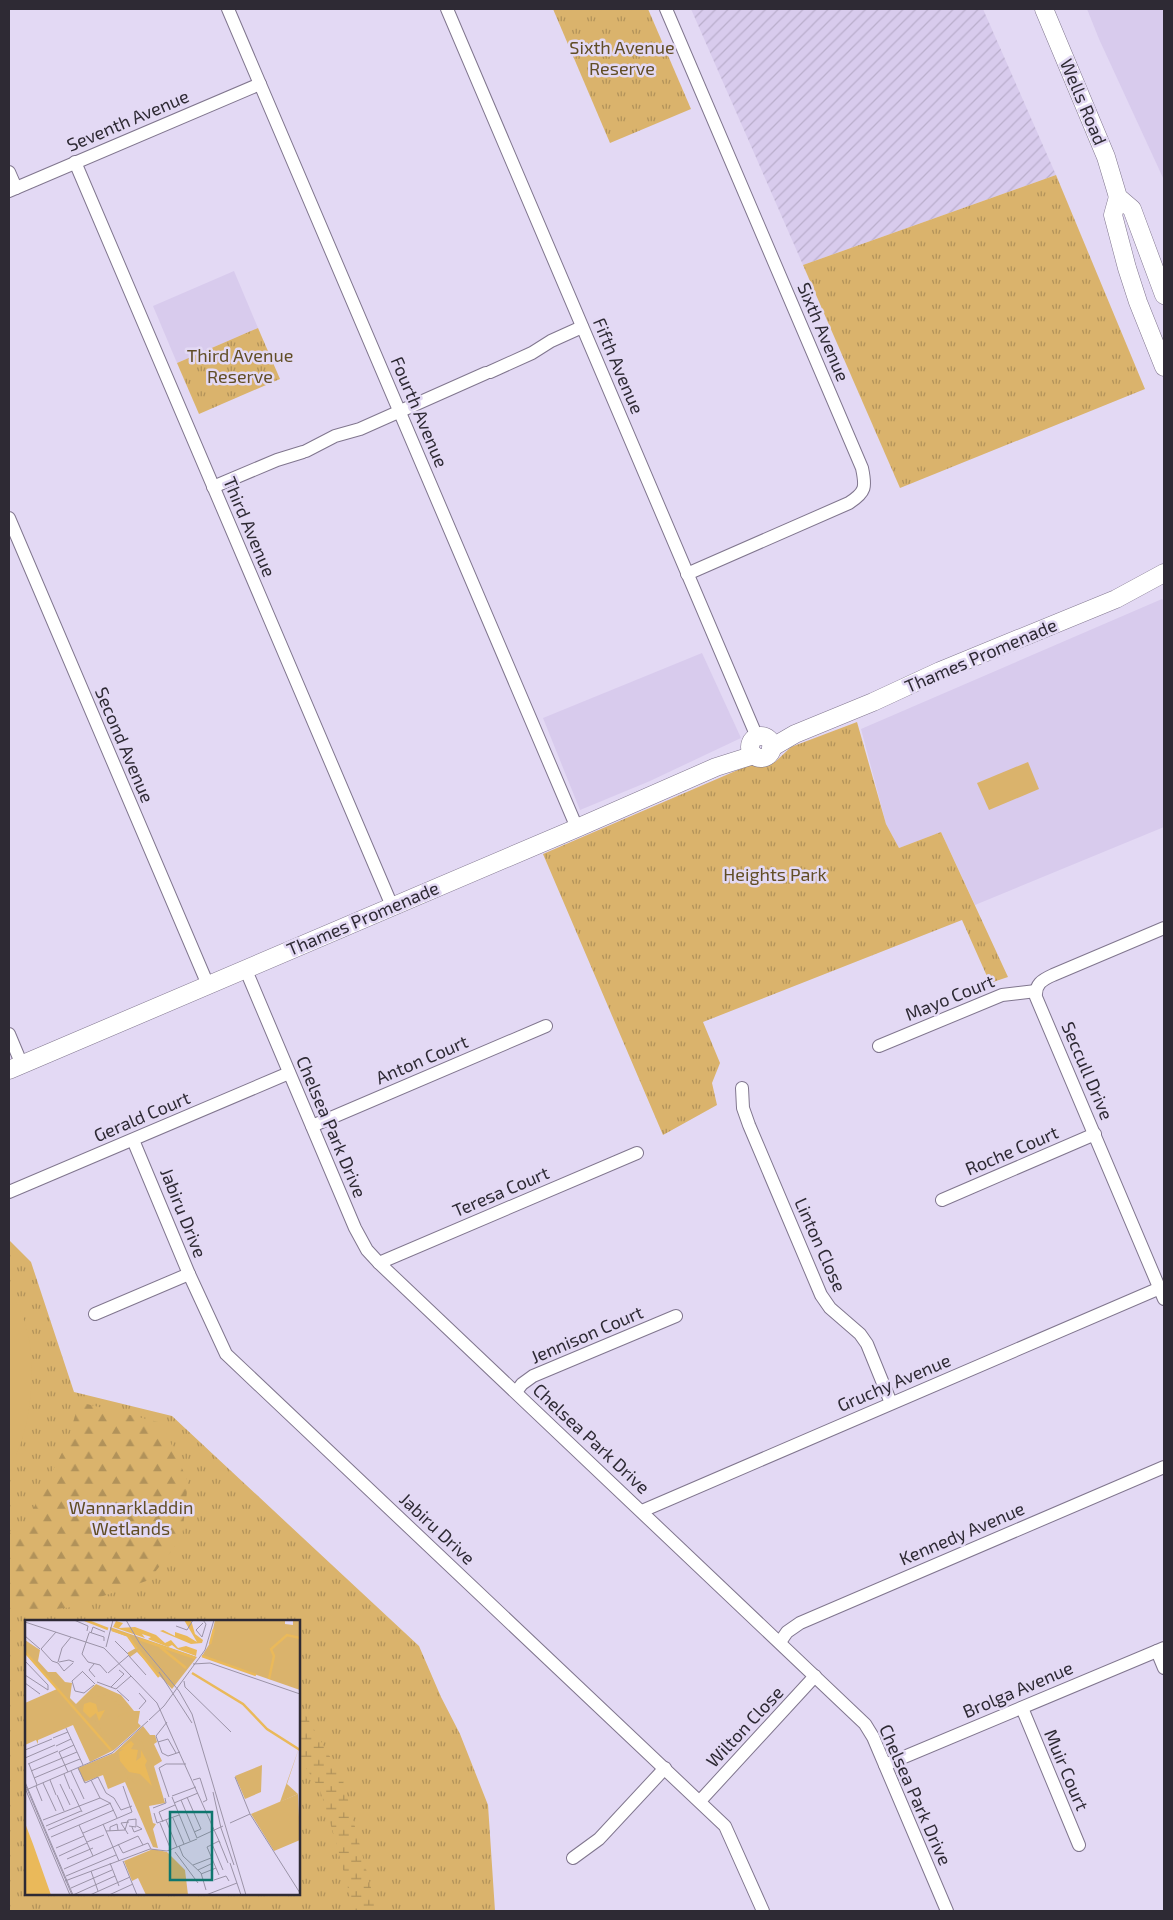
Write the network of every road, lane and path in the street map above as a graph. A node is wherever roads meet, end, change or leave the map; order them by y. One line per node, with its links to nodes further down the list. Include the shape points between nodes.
1 (228, 9): 5 (street, Fourth Avenue)
2 (447, 9): 11 (street, Fifth Avenue)
3 (666, 9): 16 (street, Sixth Avenue, via 862,468 864,480 864,490 850,503)
4 (1044, 9): 9 (main road, Wells Road, via 1106,157)
5 (260, 84): 6 (street, Seventh Avenue); 13 (street, Fourth Avenue)
6 (75, 162): 8 (street, Seventh Avenue); 14 (street, Third Avenue)
7 (9, 172): 8 (street)
8 (12, 189)
9 (1118, 197): 10 (main road, Wells Road, via 1132,209); 12 (main road, Wells Road, via 1113,215 1127,268)
10 (1164, 295)
11 (582, 327): 13 (street, via 532,353); 16 (street, Fifth Avenue)
12 (1164, 367)
13 (399, 411): 14 (street); 19 (street, Fourth Avenue)
14 (213, 487): 20 (street, Third Avenue)
15 (9, 518): 23 (street, Second Avenue)
16 (687, 574): 18 (street, Fifth Avenue)
17 (1162, 577): 18 (main road, Thames Promenade, via 873,702)
18 (760, 745): 19 (main road, Thames Promenade)
19 (577, 828): 20 (main road, Thames Promenade)
20 (392, 906): 22 (main road, Thames Promenade)
21 (1164, 928): 24 (street, via 1052,975 1037,985)
22 (245, 968): 23 (main road, Thames Promenade); 29 (street, Chelsea Park Drive)
23 (208, 985): 28 (main road, Thames Promenade)
24 (1036, 991): 27 (street, Mayo Court, via 1002,995); 32 (street, Seccull Drive)
25 (546, 1026): 31 (street, Anton Court)
26 (9, 1034): 28 (street)
27 (879, 1046)
28 (15, 1067)
29 (289, 1073): 31 (street, Chelsea Park Drive); 33 (street, Gerald Court)
30 (742, 1088): 43 (street, Linton Close, via 743,1108 749,1125 821,1295 867,1344)
31 (312, 1126): 37 (street, Chelsea Park Drive, via 355,1228)
32 (1095, 1134): 36 (street, Roche Court); 39 (street, Seccull Drive)
33 (133, 1140): 35 (street, Gerald Court); 38 (street, Jabiru Drive)
34 (636, 1153): 37 (street, Teresa Court)
35 (9, 1192)
36 (942, 1200)
37 (379, 1264): 42 (street, Chelsea Park Drive)
38 (189, 1274): 40 (street); 52 (street, Jabiru Drive, via 226,1354)
39 (1162, 1294): 43 (street, Gruchy Avenue)
40 (95, 1314)
41 (676, 1316): 42 (street, Jennison Court, via 533,1376)
42 (516, 1392): 45 (street, Chelsea Park Drive)
43 (891, 1403): 45 (street, Gruchy Avenue)
44 (1164, 1467): 46 (street, Kennedy Avenue, via 800,1623)
45 (642, 1511): 46 (street, Chelsea Park Drive)
46 (780, 1642): 49 (street, Chelsea Park Drive)
47 (1160, 1649): 48 (street); 50 (street, Brolga Avenue)
48 (1164, 1668)
49 (816, 1676): 51 (street, Chelsea Park Drive, via 865,1724); 53 (street, Wilton Close)
50 (1022, 1708): 51 (street, Brolga Avenue); 54 (street, Muir Court)
51 (885, 1765): 57 (street, Chelsea Park Drive)
52 (666, 1768): 53 (street, Jabiru Drive); 55 (street, via 599,1839)
53 (700, 1801): 56 (street, Jabiru Drive, via 725,1826)
54 (1079, 1845)
55 (573, 1858)
56 (763, 1911)
57 (948, 1911)

